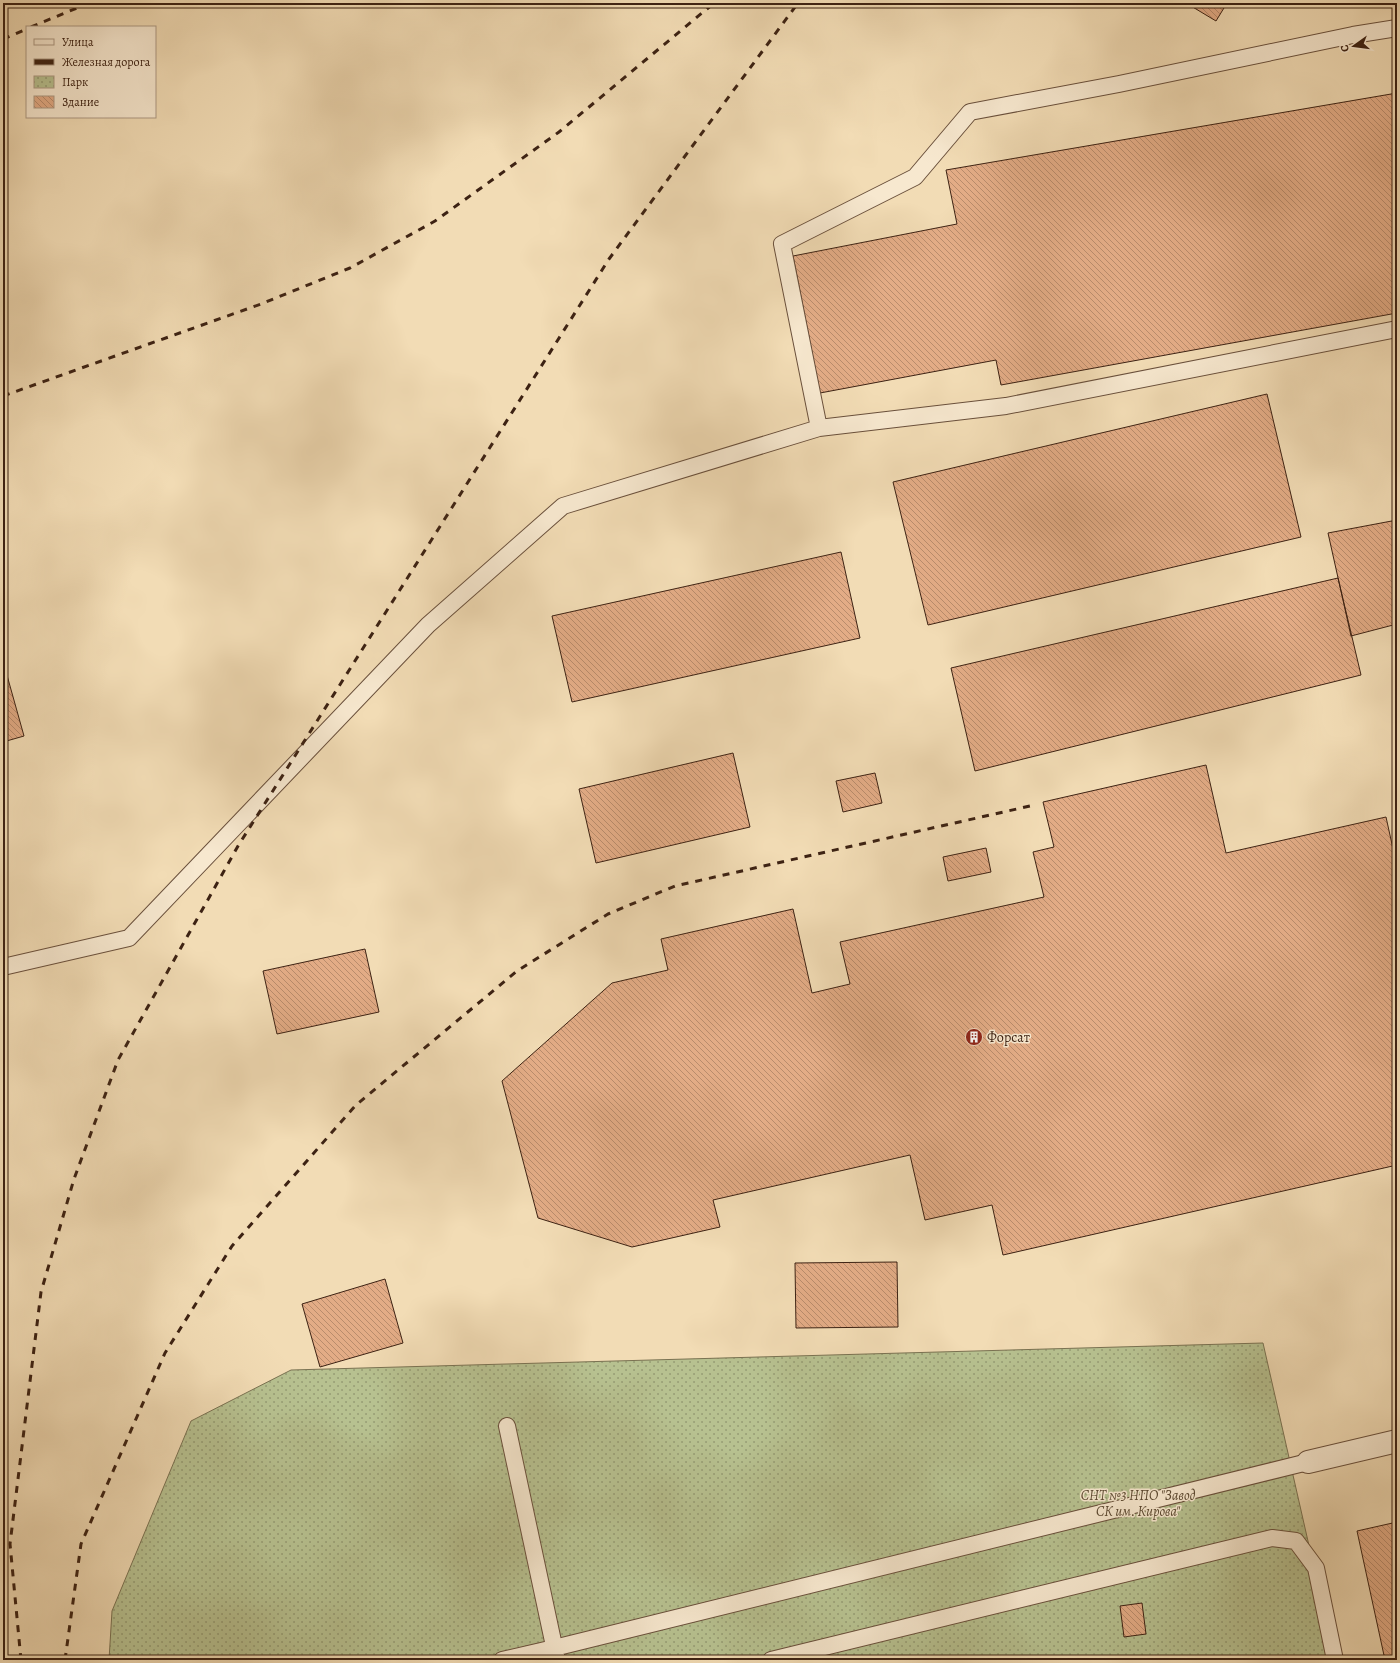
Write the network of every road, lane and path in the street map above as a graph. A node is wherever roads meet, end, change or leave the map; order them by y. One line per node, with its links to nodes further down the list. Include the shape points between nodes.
1 (1397, 28): 3 (lane, via 970,112 915,177 782,244)
2 (1397, 329): 3 (lane, via 1006,406)
3 (819, 428): 4 (lane, via 563,506 428,625 129,938)
4 (3, 967)
5 (507, 1426): 8 (lane)
6 (1397, 1441): 7 (street)
7 (1308, 1462): 8 (lane)
8 (556, 1654): 9 (lane)
9 (502, 1660)
10 (771, 1660): 11 (lane, via 1272,1538 1296,1542 1316,1568)
11 (1334, 1660)

